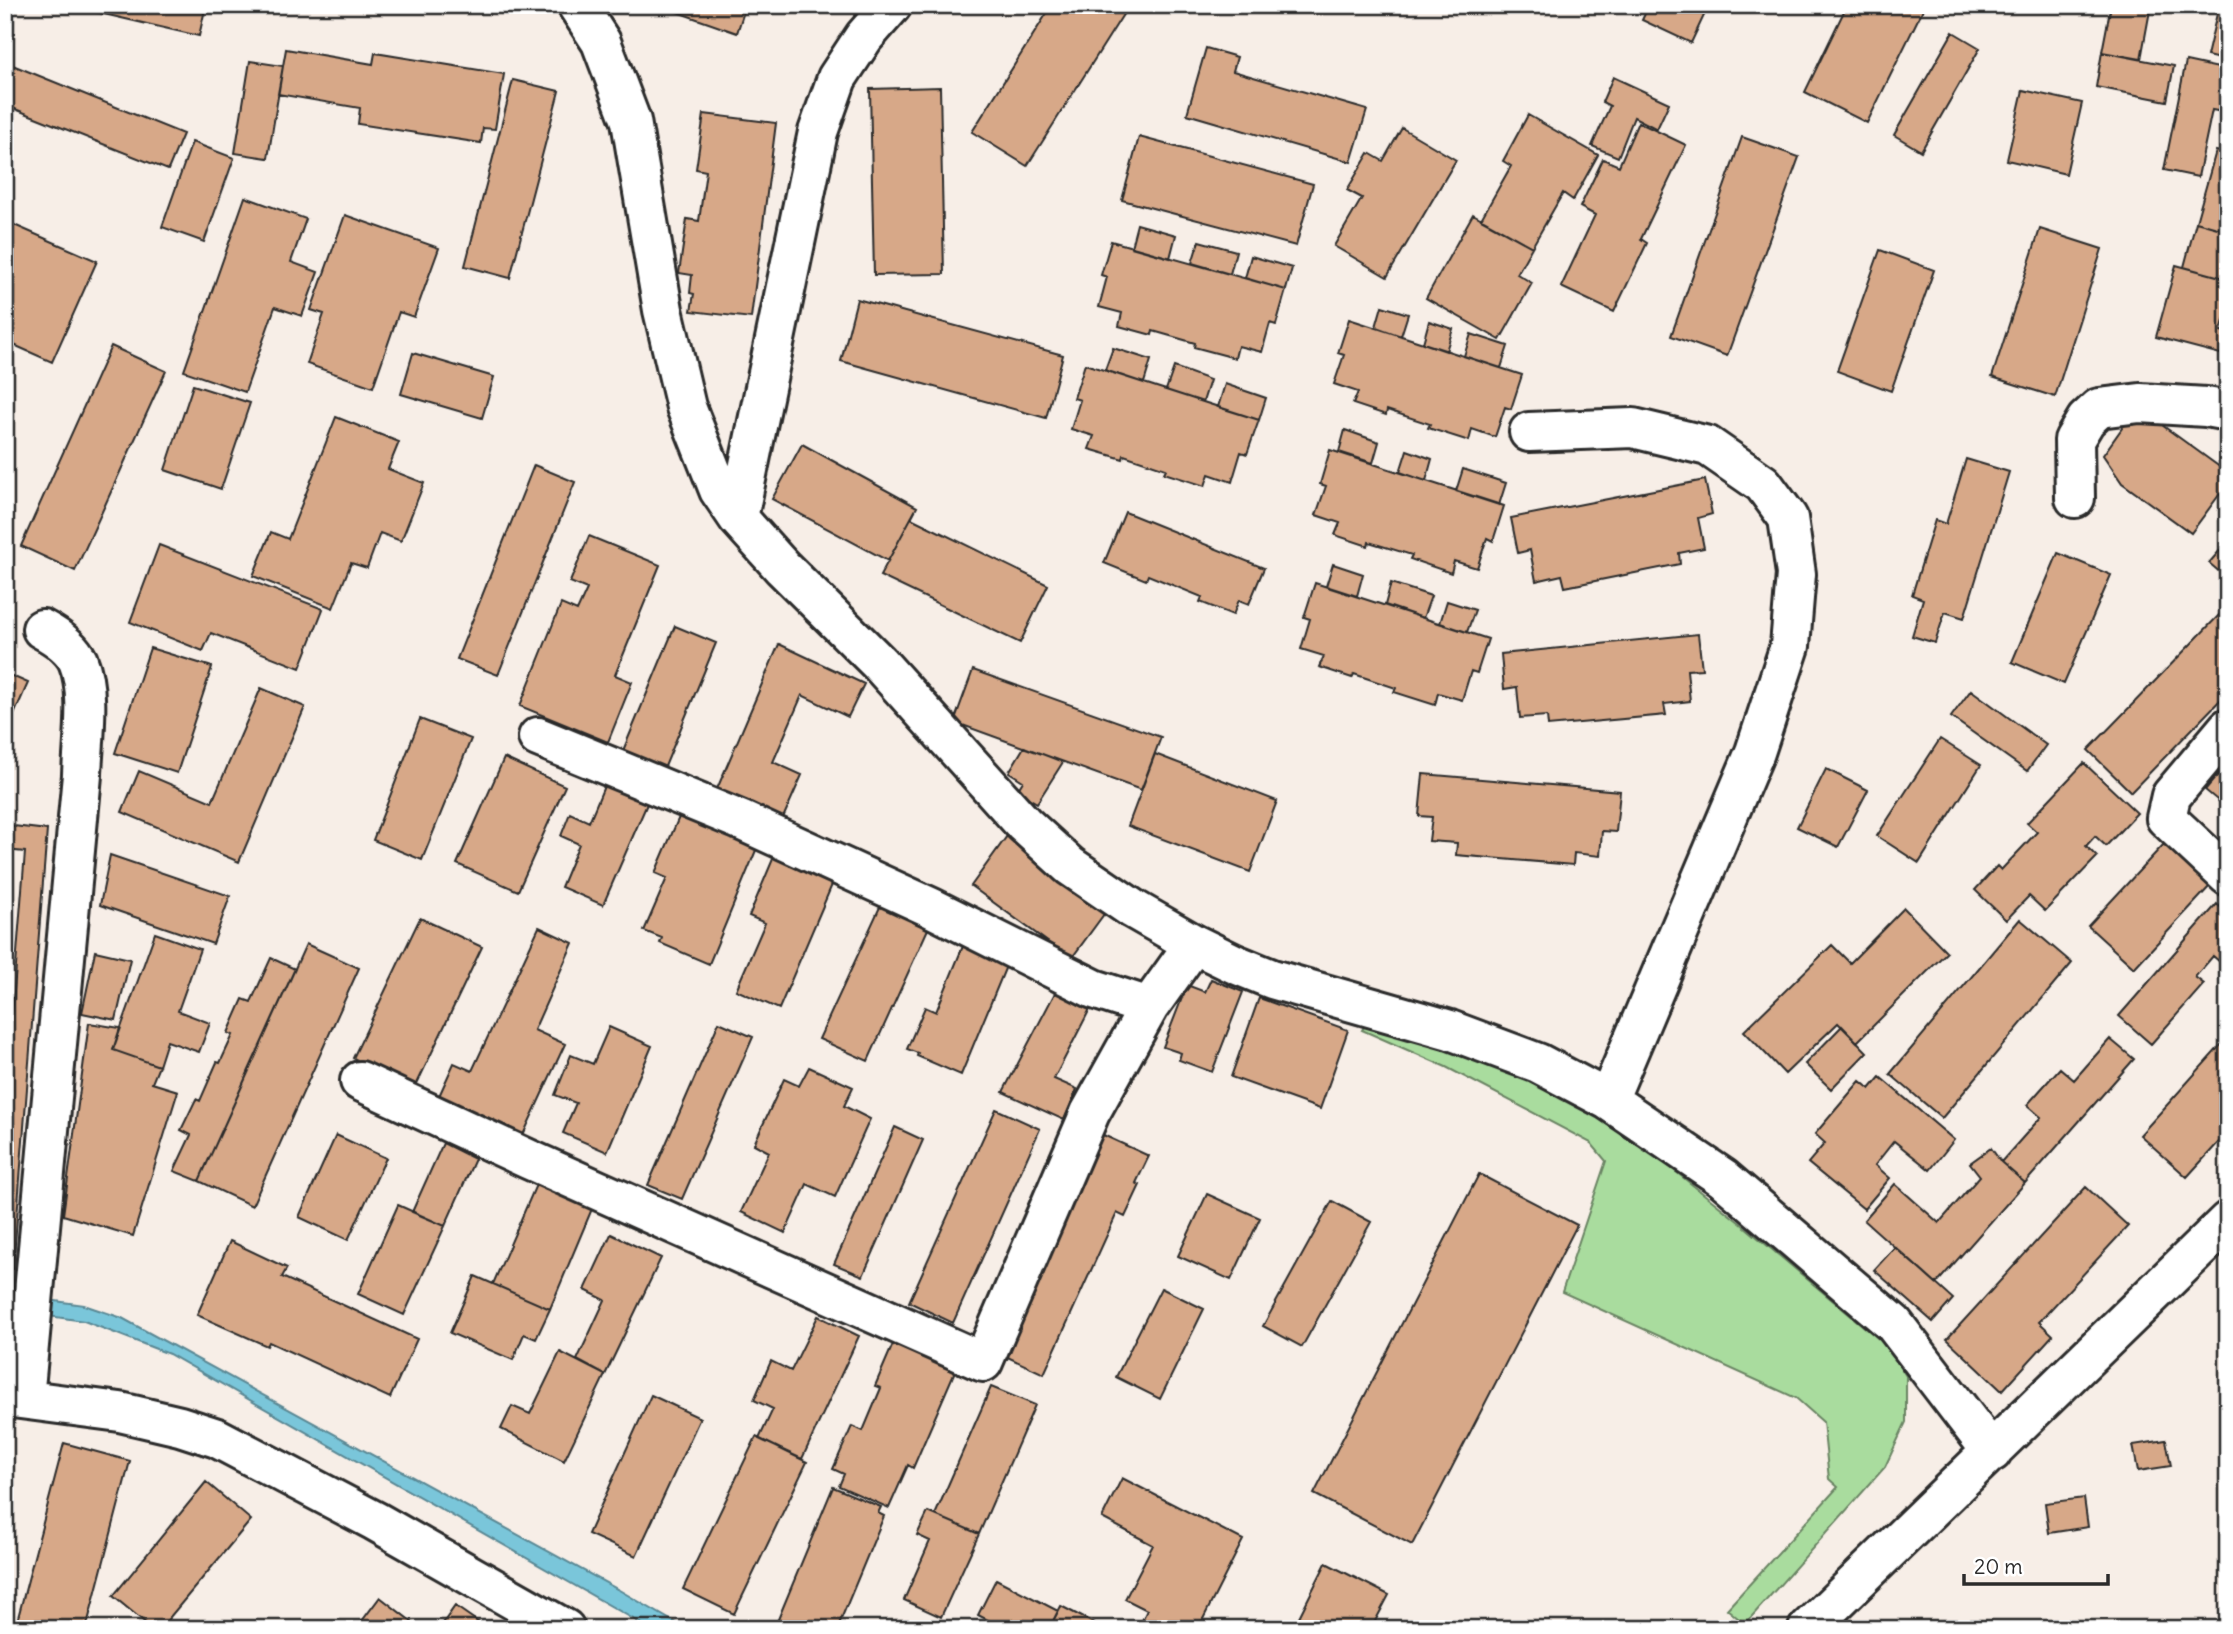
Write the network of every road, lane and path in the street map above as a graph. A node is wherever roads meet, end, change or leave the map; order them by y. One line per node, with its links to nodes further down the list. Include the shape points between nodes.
1 (577, 5): 6 (street, via 601,42 631,121 663,310 686,407 719,490)
2 (892, 5): 6 (street, via 837,78 818,132)
3 (2228, 411): 5 (street, via 2140,403 2099,408 2074,440)
4 (1530, 432): 14 (street, via 1633,428 1708,446 1763,484 1788,518 1796,574 1790,646 1755,752)
5 (2075, 498)
6 (738, 518): 11 (street, via 879,663 1024,824 1070,866)
7 (42, 629): 16 (street, via 58,637 77,659 84,688 82,775 33,1306)
8 (2228, 728): 10 (street, via 2171,796 2166,818)
9 (538, 737): 12 (street, via 740,820 1094,989)
10 (2228, 876)
11 (1194, 944): 12 (street); 14 (street, via 1272,979 1463,1035 1538,1063)
12 (1149, 1007): 13 (street, via 1090,1113 983,1362)
13 (360, 1081)
14 (1608, 1100): 17 (street, via 1723,1178 1894,1324)
15 (2228, 1221): 17 (street)
16 (15, 1398): 18 (street, via 120,1412 217,1438)
17 (1992, 1452): 19 (street)
18 (565, 1629)
19 (1808, 1629)

